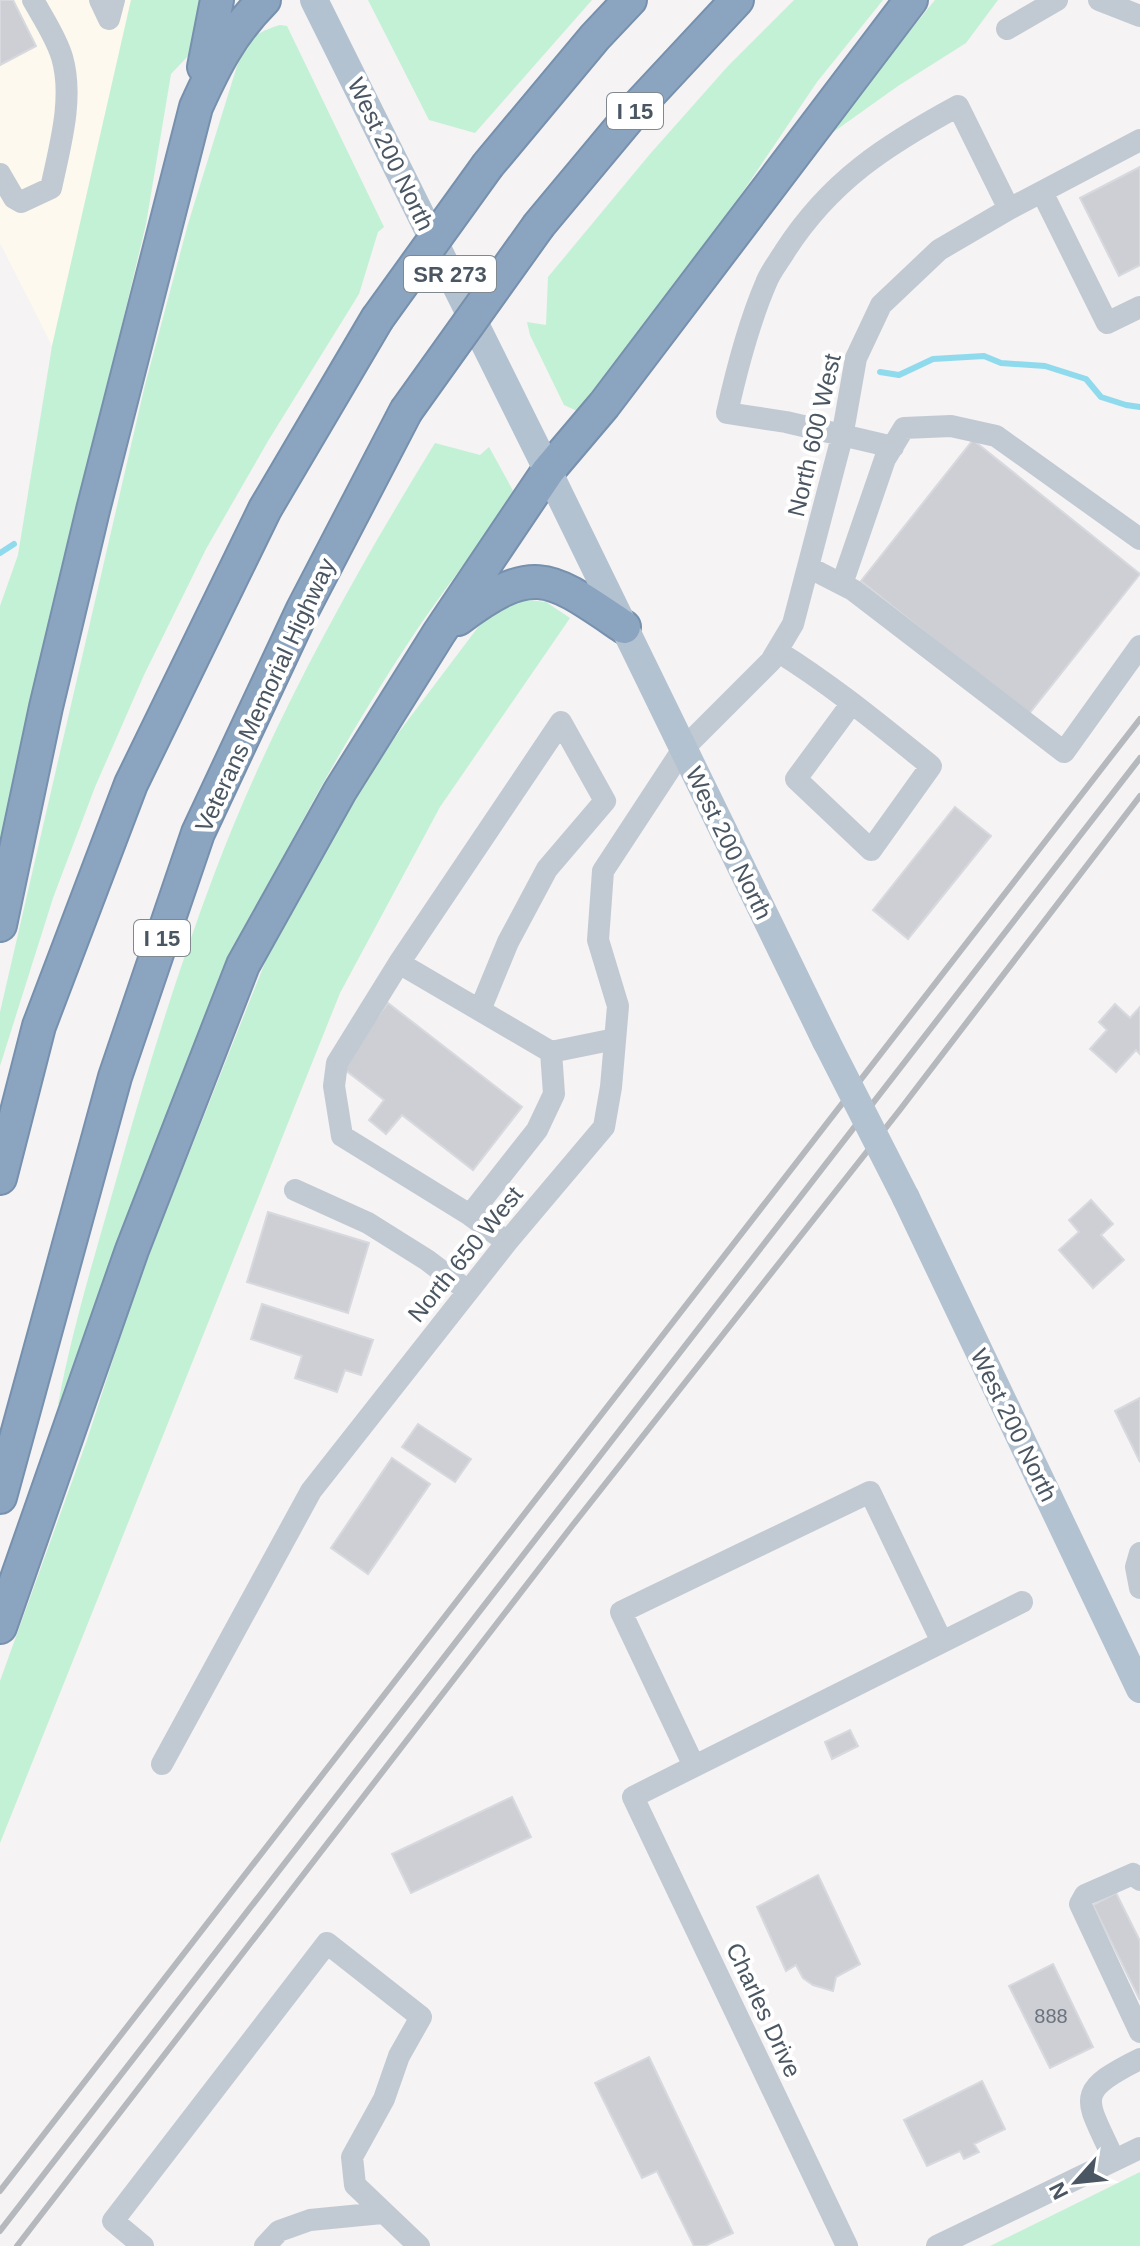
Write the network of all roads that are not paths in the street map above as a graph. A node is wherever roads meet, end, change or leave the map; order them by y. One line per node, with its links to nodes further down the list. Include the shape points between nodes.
1 (33, 0): 16 (street, via 61,54 68,87 58,155 51,188 21,202)
2 (100, 0): 3 (street, via 109,19)
3 (114, 0)
4 (217, 0): 14 (highway)
5 (264, 0): 14 (highway, via 219,56)
6 (314, 0): 22 (main road, West 200 North / SR 273)
7 (630, 0): 37 (highway, bridge, via 488,165 377,319 265,509 131,784 39,1026)
8 (737, 0): 42 (highway, Veterans Memorial Highway / I 15, bridge, via 640,104 539,225 406,411 303,609 198,833 115,1077)
9 (911, 0): 22 (highway, via 604,405)
10 (1057, 0): 13 (street)
11 (1099, 0): 12 (street)
12 (1140, 16)
13 (1007, 29)
14 (196, 107): 32 (highway, via 89,525)
15 (1140, 140): 17 (street, North 600 West)
16 (0, 174)
17 (1042, 192): 18 (street, North 600 West); 19 (street, via 1107,323)
18 (1009, 209): 20 (street, North 600 West, via 939,250 881,305 856,358); 20 (street, via 958,106 853,171 801,226 767,280 741,348 727,413)
19 (1140, 307)
20 (842, 437): 21 (street); 24 (street, North 600 West)
21 (893, 447): 23 (street, via 904,428 951,426 996,436); 25 (street)
22 (548, 471): 26 (main road, West 200 North); 27 (highway)
23 (1140, 539)
24 (810, 568): 25 (street); 29 (street, North 600 West, via 793,624)
25 (842, 584): 28 (street, via 1064,752)
26 (624, 627): 27 (highway, via 571,591 534,582 490,595); 31 (main road, West 200 North)
27 (439, 633): 46 (highway, via 340,791 243,965 132,1250)
28 (1140, 646)
29 (777, 651): 30 (street); 31 (street, North 600 West)
30 (852, 703): 30 (street, via 931,766 871,850 796,779)
31 (683, 749): 35 (street, North 650 West, via 603,871 598,940 618,1006); 48 (main road, West 200 North, bridge, via 906,1198)
32 (0, 925)
33 (399, 963): 34 (street); 34 (street, via 561,722 605,801 547,869); 39 (street, via 337,1063 334,1086 342,1136)
34 (480, 1010): 36 (street)
35 (615, 1039): 36 (street); 40 (street, North 650 West, via 604,1127)
36 (551, 1052): 39 (street, via 554,1094 537,1130)
37 (0, 1178)
38 (295, 1190): 41 (street, via 381,1230)
39 (470, 1215): 40 (street)
40 (507, 1242): 41 (street, North 650 West)
41 (468, 1291): 49 (street, North 650 West, via 311,1491)
42 (0, 1497)
43 (1140, 1553): 44 (street)
44 (1140, 1588)
45 (1022, 1602): 47 (street)
46 (0, 1627)
47 (942, 1642): 50 (street); 50 (street, via 870,1492 621,1612)
48 (1140, 1689)
49 (162, 1764)
50 (694, 1766): 60 (street, Charles Drive, via 633,1797)
51 (1140, 1880): 52 (street, via 1133,1874 1085,1895 1080,1904)
52 (1140, 2032)
53 (1140, 2059): 55 (street, via 1093,2088 1090,2104)
54 (1140, 2148): 55 (street)
55 (1114, 2160): 61 (street)
56 (382, 2213): 57 (street, via 355,2185 352,2157 421,2017 327,1943 113,2221); 58 (street, via 310,2220 279,2231); 59 (street)
57 (143, 2246)
58 (265, 2246)
59 (419, 2246)
60 (847, 2246)
61 (937, 2246)

